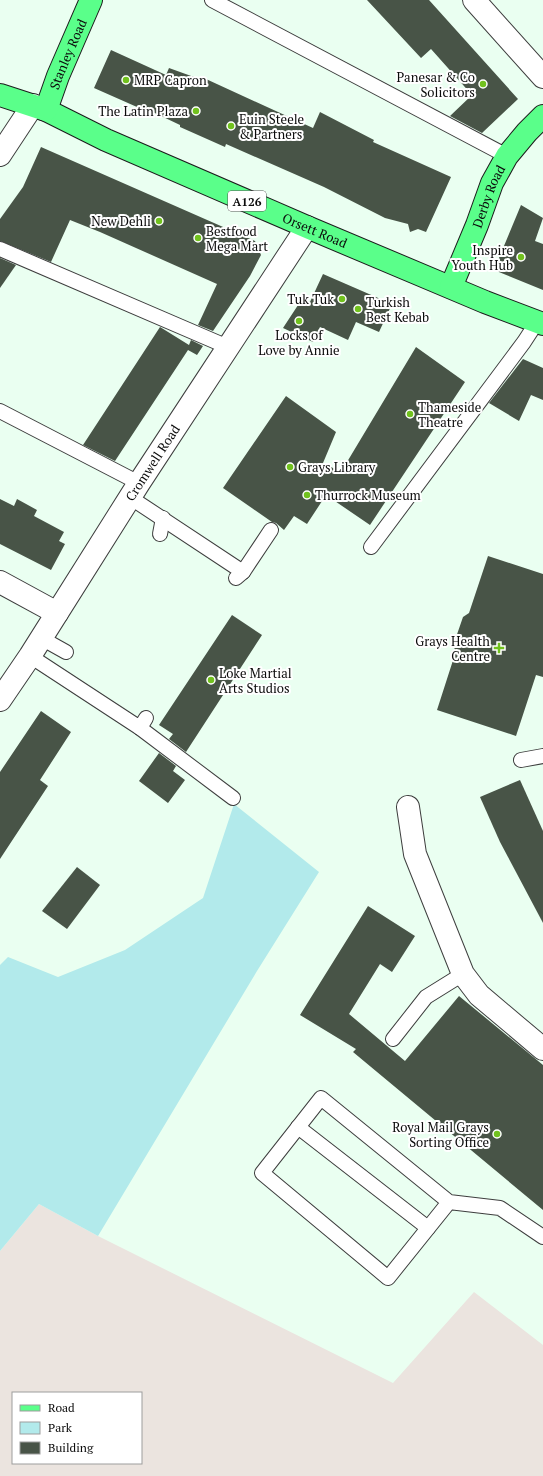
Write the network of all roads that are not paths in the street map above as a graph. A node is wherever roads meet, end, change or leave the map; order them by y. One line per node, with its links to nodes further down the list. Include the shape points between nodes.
1 (91, 0): 6 (main road, Stanley Road, via 58,76)
2 (212, 0): 9 (lane)
3 (474, 0): 4 (street)
4 (543, 77)
5 (0, 95): 6 (main road, Orsett Road)
6 (40, 108): 8 (street); 10 (main road, Orsett Road / A126, via 106,140)
7 (543, 116): 9 (main road, Derby Road)
8 (0, 155)
9 (507, 156): 12 (main road, Derby Road, via 492,183 478,225)
10 (307, 226): 12 (main road, Orsett Road / A126); 14 (street, Cromwell Road)
11 (0, 249): 14 (lane)
12 (451, 287): 13 (main road, Orsett Road / A126)
13 (540, 323): 20 (lane)
14 (228, 347): 16 (street, Cromwell Road)
15 (0, 411): 16 (lane)
16 (135, 491): 17 (lane); 22 (street, Cromwell Road)
17 (163, 518): 18 (lane, via 239,575); 19 (lane)
18 (271, 530)
19 (160, 534)
20 (371, 547)
21 (0, 582): 22 (street)
22 (56, 613): 23 (street, Cromwell Road)
23 (35, 647): 24 (lane); 25 (street, Cromwell Road); 28 (lane, via 143,723)
24 (66, 652)
25 (0, 700)
26 (543, 756): 27 (lane)
27 (521, 760)
28 (233, 798)
29 (408, 807): 30 (street, via 416,854)
30 (463, 974): 31 (lane, via 426,997); 32 (street, via 479,995)
31 (393, 1040)
32 (543, 1049)
33 (298, 1127): 34 (lane, via 321,1098); 35 (lane); 35 (lane, via 262,1174 388,1278)
34 (449, 1202): 35 (lane); 36 (lane, via 500,1208)
35 (428, 1228)
36 (543, 1237)

